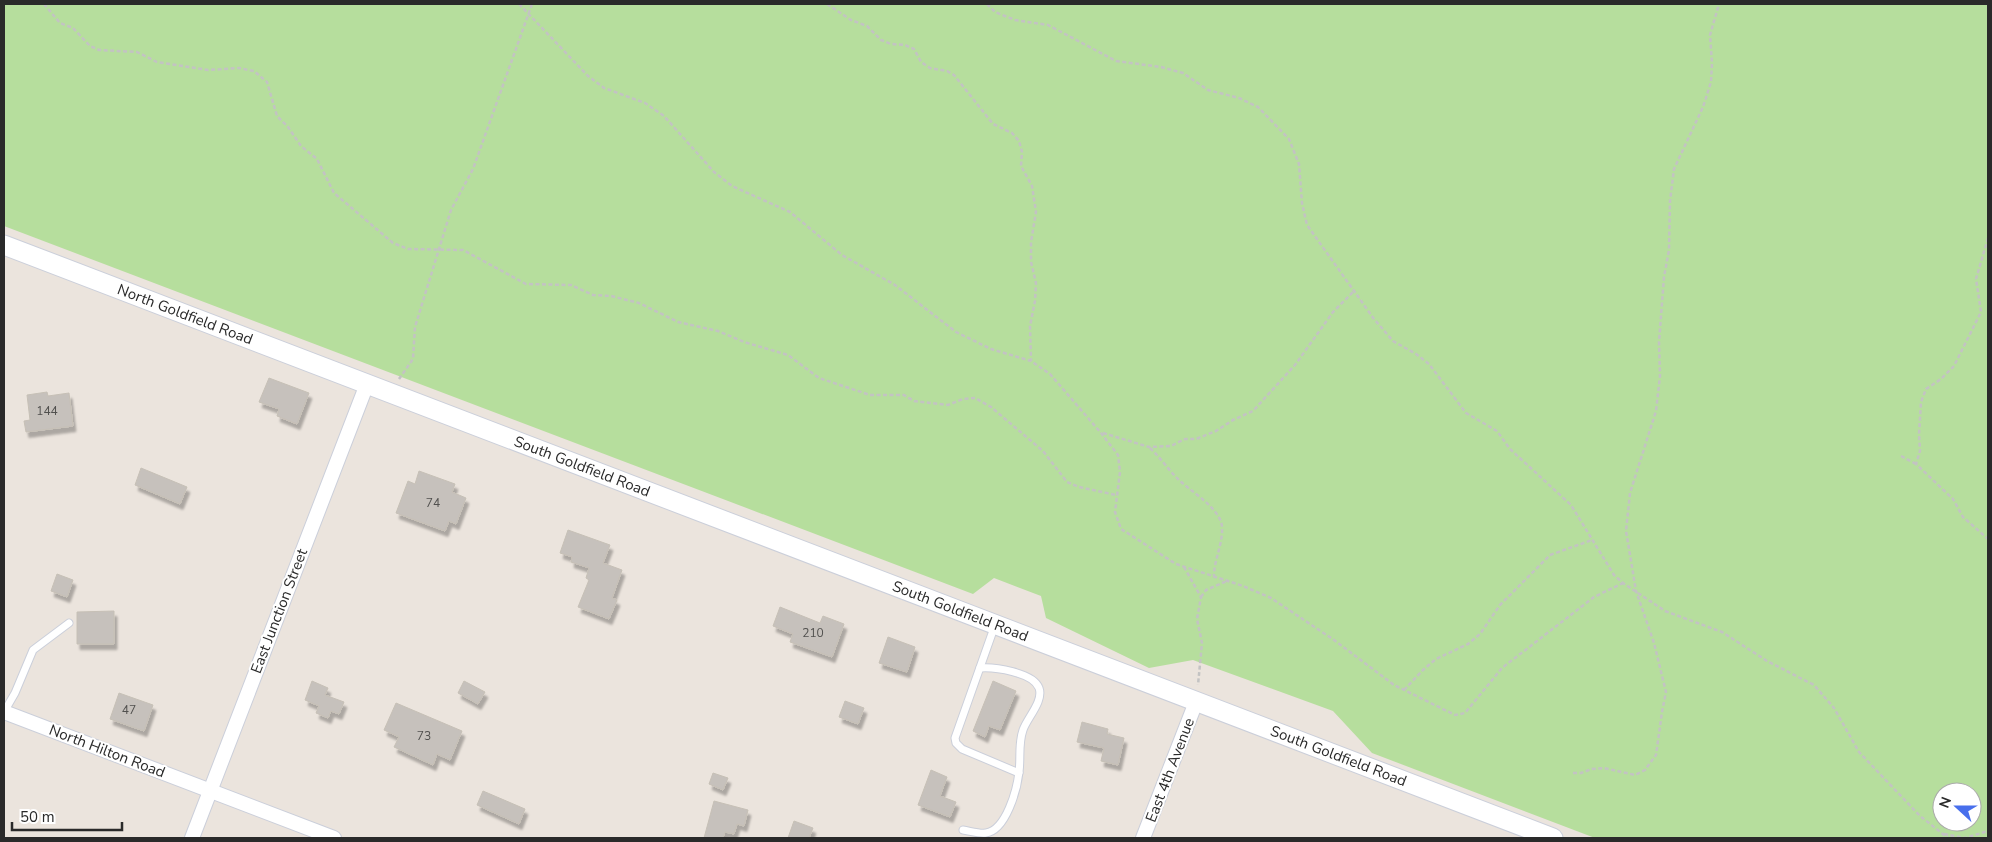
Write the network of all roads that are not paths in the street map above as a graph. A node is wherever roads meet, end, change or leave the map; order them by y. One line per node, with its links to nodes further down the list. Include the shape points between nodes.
1 (4, 245): 2 (main road, North Goldfield Road)
2 (367, 384): 4 (main road, South Goldfield Road); 9 (street, East Junction Street)
3 (69, 623): 7 (lane, via 33,650)
4 (995, 625): 5 (lane); 6 (main road, South Goldfield Road)
5 (980, 668): 8 (lane, via 956,743 962,749); 8 (lane, via 1010,670 1039,686 1037,703 1023,730)
6 (1196, 702): 13 (street, East 4th Avenue); 14 (main road, South Goldfield Road)
7 (4, 712): 9 (street, North Hilton Road)
8 (1019, 773): 10 (lane, via 1007,815 997,828 986,833)
9 (210, 791): 11 (street, East Junction Street); 12 (street, North Hilton Road)
10 (963, 830)
11 (192, 838)
12 (334, 838)
13 (1143, 838)
14 (1553, 838)

